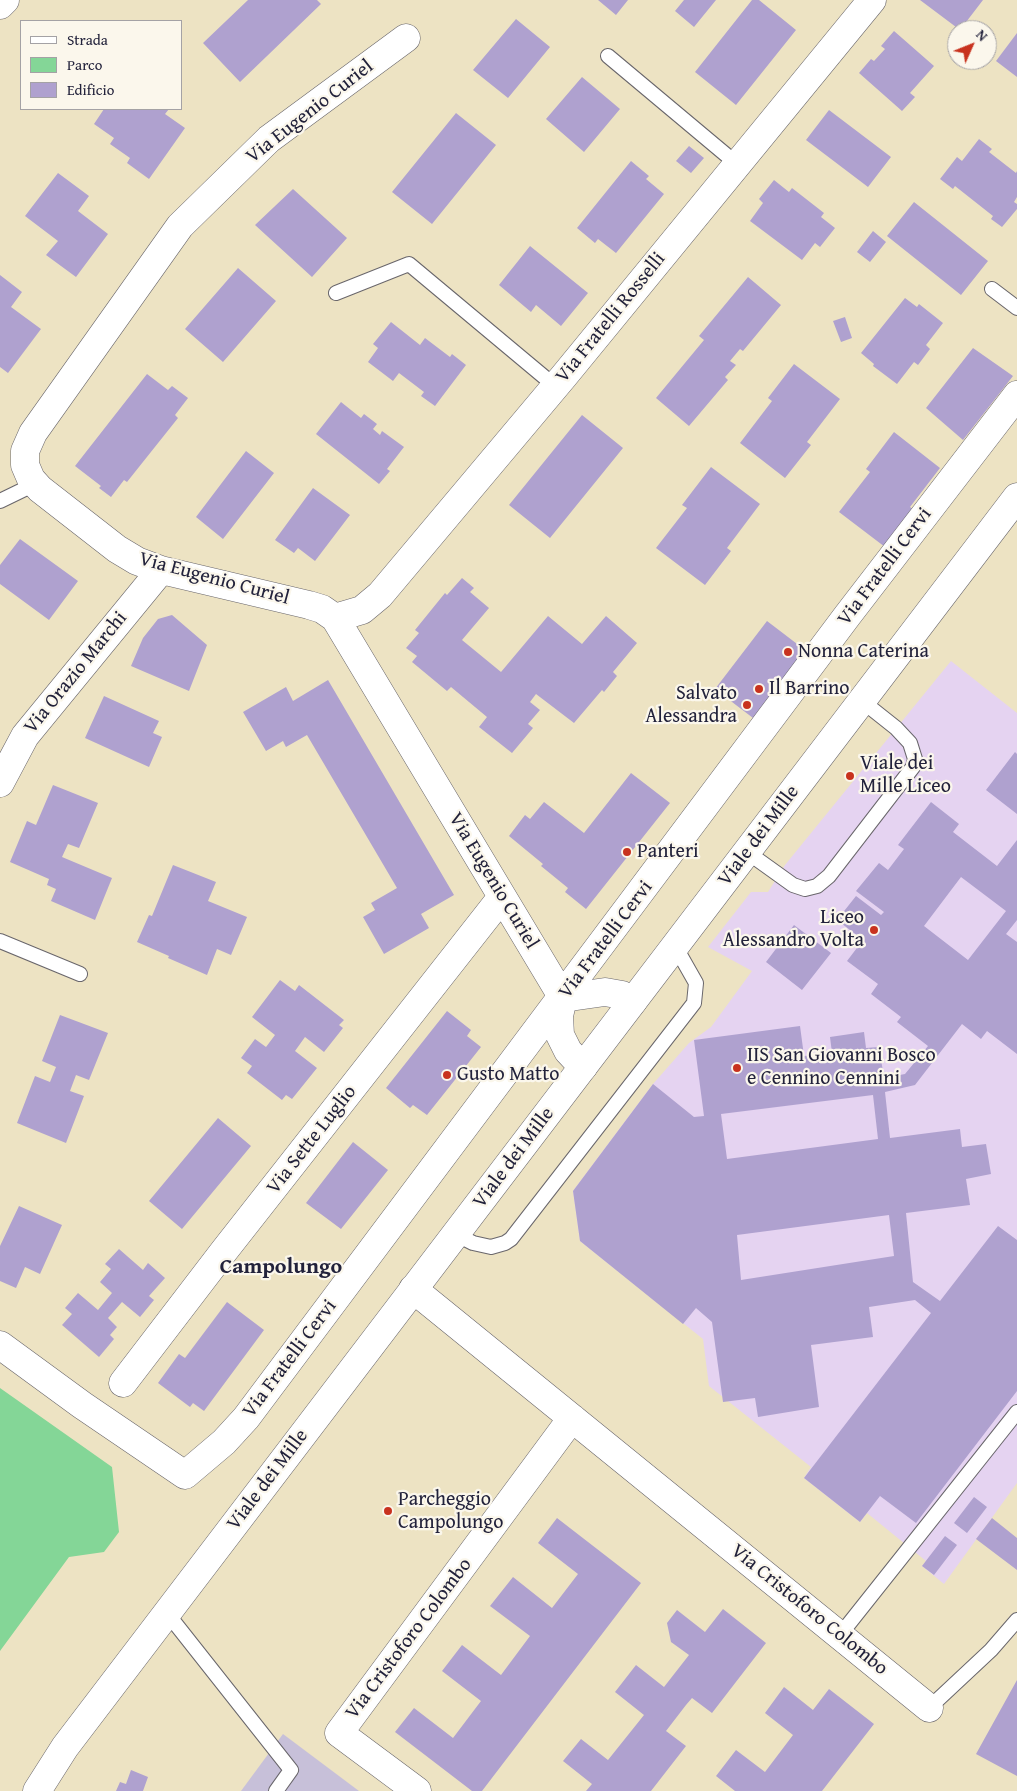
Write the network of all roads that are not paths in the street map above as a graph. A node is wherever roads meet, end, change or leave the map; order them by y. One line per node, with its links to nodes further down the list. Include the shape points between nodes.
1 (5, 0): 3 (street)
2 (872, 0): 6 (street, Via Fratelli Rosselli)
3 (0, 5)
4 (406, 38): 12 (street, Via Eugenio Curiel, via 269,139 171,237 33,433 24,458)
5 (608, 56): 6 (lane)
6 (737, 164): 10 (street, Via Fratelli Rosselli)
7 (992, 289): 9 (lane)
8 (336, 293): 10 (lane, via 409,264)
9 (1017, 308)
10 (555, 386): 16 (street, Via Fratelli Rosselli, via 380,595 362,610)
11 (1017, 394): 24 (street, Via Fratelli Cervi, via 847,616)
12 (35, 484): 14 (lane); 15 (street, Via Eugenio Curiel, via 125,555)
13 (1017, 497): 17 (street, Viale dei Mille)
14 (0, 502)
15 (161, 570): 16 (street, Via Eugenio Curiel, via 296,601 322,609); 18 (street, Via Orazio Marchi, via 25,736)
16 (335, 618): 20 (street, Via Eugenio Curiel)
17 (862, 701): 19 (street, Viale dei Mille); 19 (lane, via 910,743 915,758 913,767 818,886 799,888)
18 (0, 783)
19 (747, 852): 22 (street, Viale dei Mille)
20 (502, 898): 24 (street, Via Eugenio Curiel); 30 (street, Via Sette Luglio)
21 (0, 941): 23 (lane)
22 (675, 946): 25 (street, Viale dei Mille); 27 (lane, via 696,983 694,1003 511,1238 491,1247)
23 (80, 974)
24 (563, 998): 25 (street, via 605,992); 26 (street, via 559,1016 560,1035 568,1051); 29 (street, Via Fratelli Cervi, via 246,1418 224,1442 185,1475)
25 (633, 1001): 26 (street, Viale dei Mille)
26 (583, 1067): 27 (street, Viale dei Mille)
27 (455, 1234): 28 (street, Viale dei Mille)
28 (413, 1289): 32 (street, Via Cristoforo Colombo); 33 (street, Viale dei Mille)
29 (0, 1345)
30 (123, 1384)
31 (1017, 1412): 35 (lane)
32 (572, 1418): 35 (street, Via Cristoforo Colombo); 41 (street, Via Cristoforo Colombo, via 339,1733)
33 (168, 1613): 37 (street, Viale dei Mille); 40 (lane, via 290,1770)
34 (1017, 1620): 36 (lane, via 991,1650)
35 (840, 1635): 36 (street, Via Cristoforo Colombo)
36 (929, 1708)
37 (65, 1747): 38 (street, Viale dei Mille); 39 (street, Viale dei Mille)
38 (20, 1791)
39 (37, 1791)
40 (276, 1791)
41 (417, 1791)

